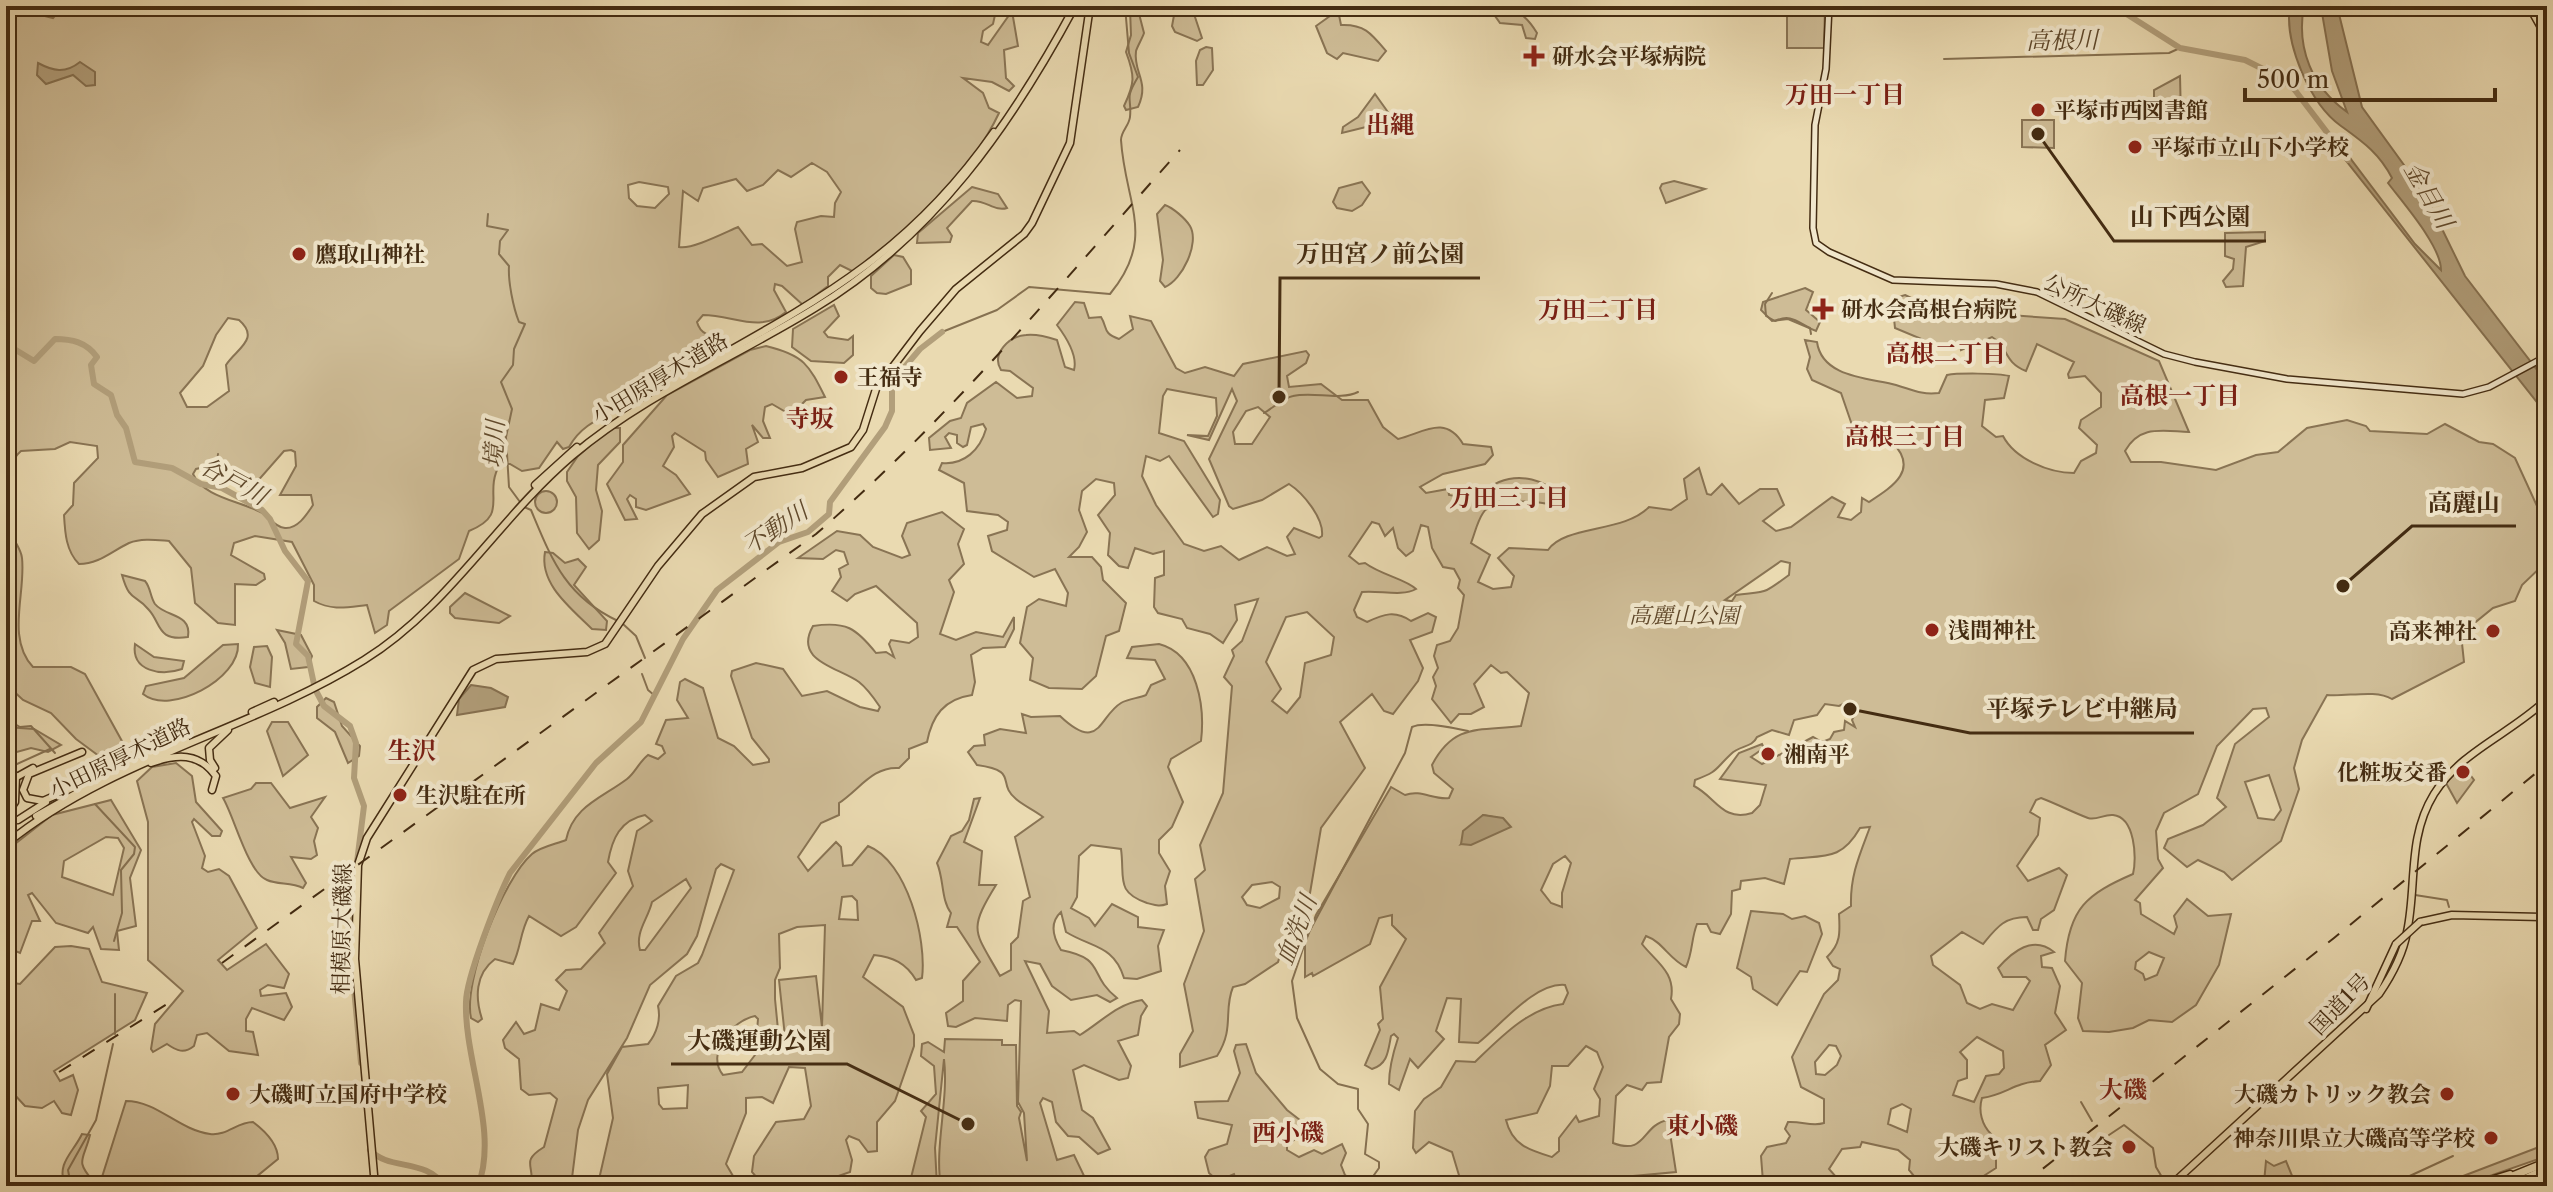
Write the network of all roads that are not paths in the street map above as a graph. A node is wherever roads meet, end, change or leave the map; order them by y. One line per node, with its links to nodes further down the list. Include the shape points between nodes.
1 (1073, 6): 7 (main road, 小田原厚木道路, via 981,151 916,225 833,291 610,422 570,453 428,606 343,670)
2 (1090, 6): 21 (main road, 相模原大磯線, via 1073,134 1028,230 956,289 902,354 876,389 863,430 851,447 802,468 754,477 702,514 658,566 605,644 594,650 503,658 473,670 363,846 355,970)
3 (1829, 6): 6 (main road, 公所大磯線, via 1826,69 1815,125 1813,236 1824,250 1893,280 2023,288 2164,354 2287,379 2452,394 2489,387)
4 (2529, 6): 5 (main road)
5 (2547, 38)
6 (2547, 356)
7 (303, 691): 9 (main road, 小田原厚木道路); 10 (main road, 小田原厚木道路)
8 (2547, 699): 19 (main road, 国道1号, via 2475,750 2433,796 2415,843 2402,951)
9 (265, 711): 12 (main road, 小田原厚木道路); 12 (main road, via 211,745 210,760 221,777 212,790 216,776 207,765 185,756)
10 (135, 761): 14 (main road); 17 (main road, 小田原厚木道路, via 65,798)
11 (16, 776): 13 (main road); 14 (main road, via 82,752 29,774 22,786 25,796 35,801); 15 (main road, via 15,802)
12 (109, 779): 17 (main road, 小田原厚木道路)
13 (6, 783)
14 (72, 788): 16 (main road)
15 (6, 815)
16 (18, 820)
17 (6, 841)
18 (2547, 917): 19 (main road, bridge, via 2452,915 2420,922 2396,944)
19 (2366, 1009): 22 (main road, 国道1号)
20 (2547, 1165): 23 (main road); 24 (highway); 25 (highway); 26 (main road)
21 (375, 1186)
22 (2170, 1186)
23 (2471, 1186)
24 (2488, 1186)
25 (2500, 1186)
26 (2509, 1186)

